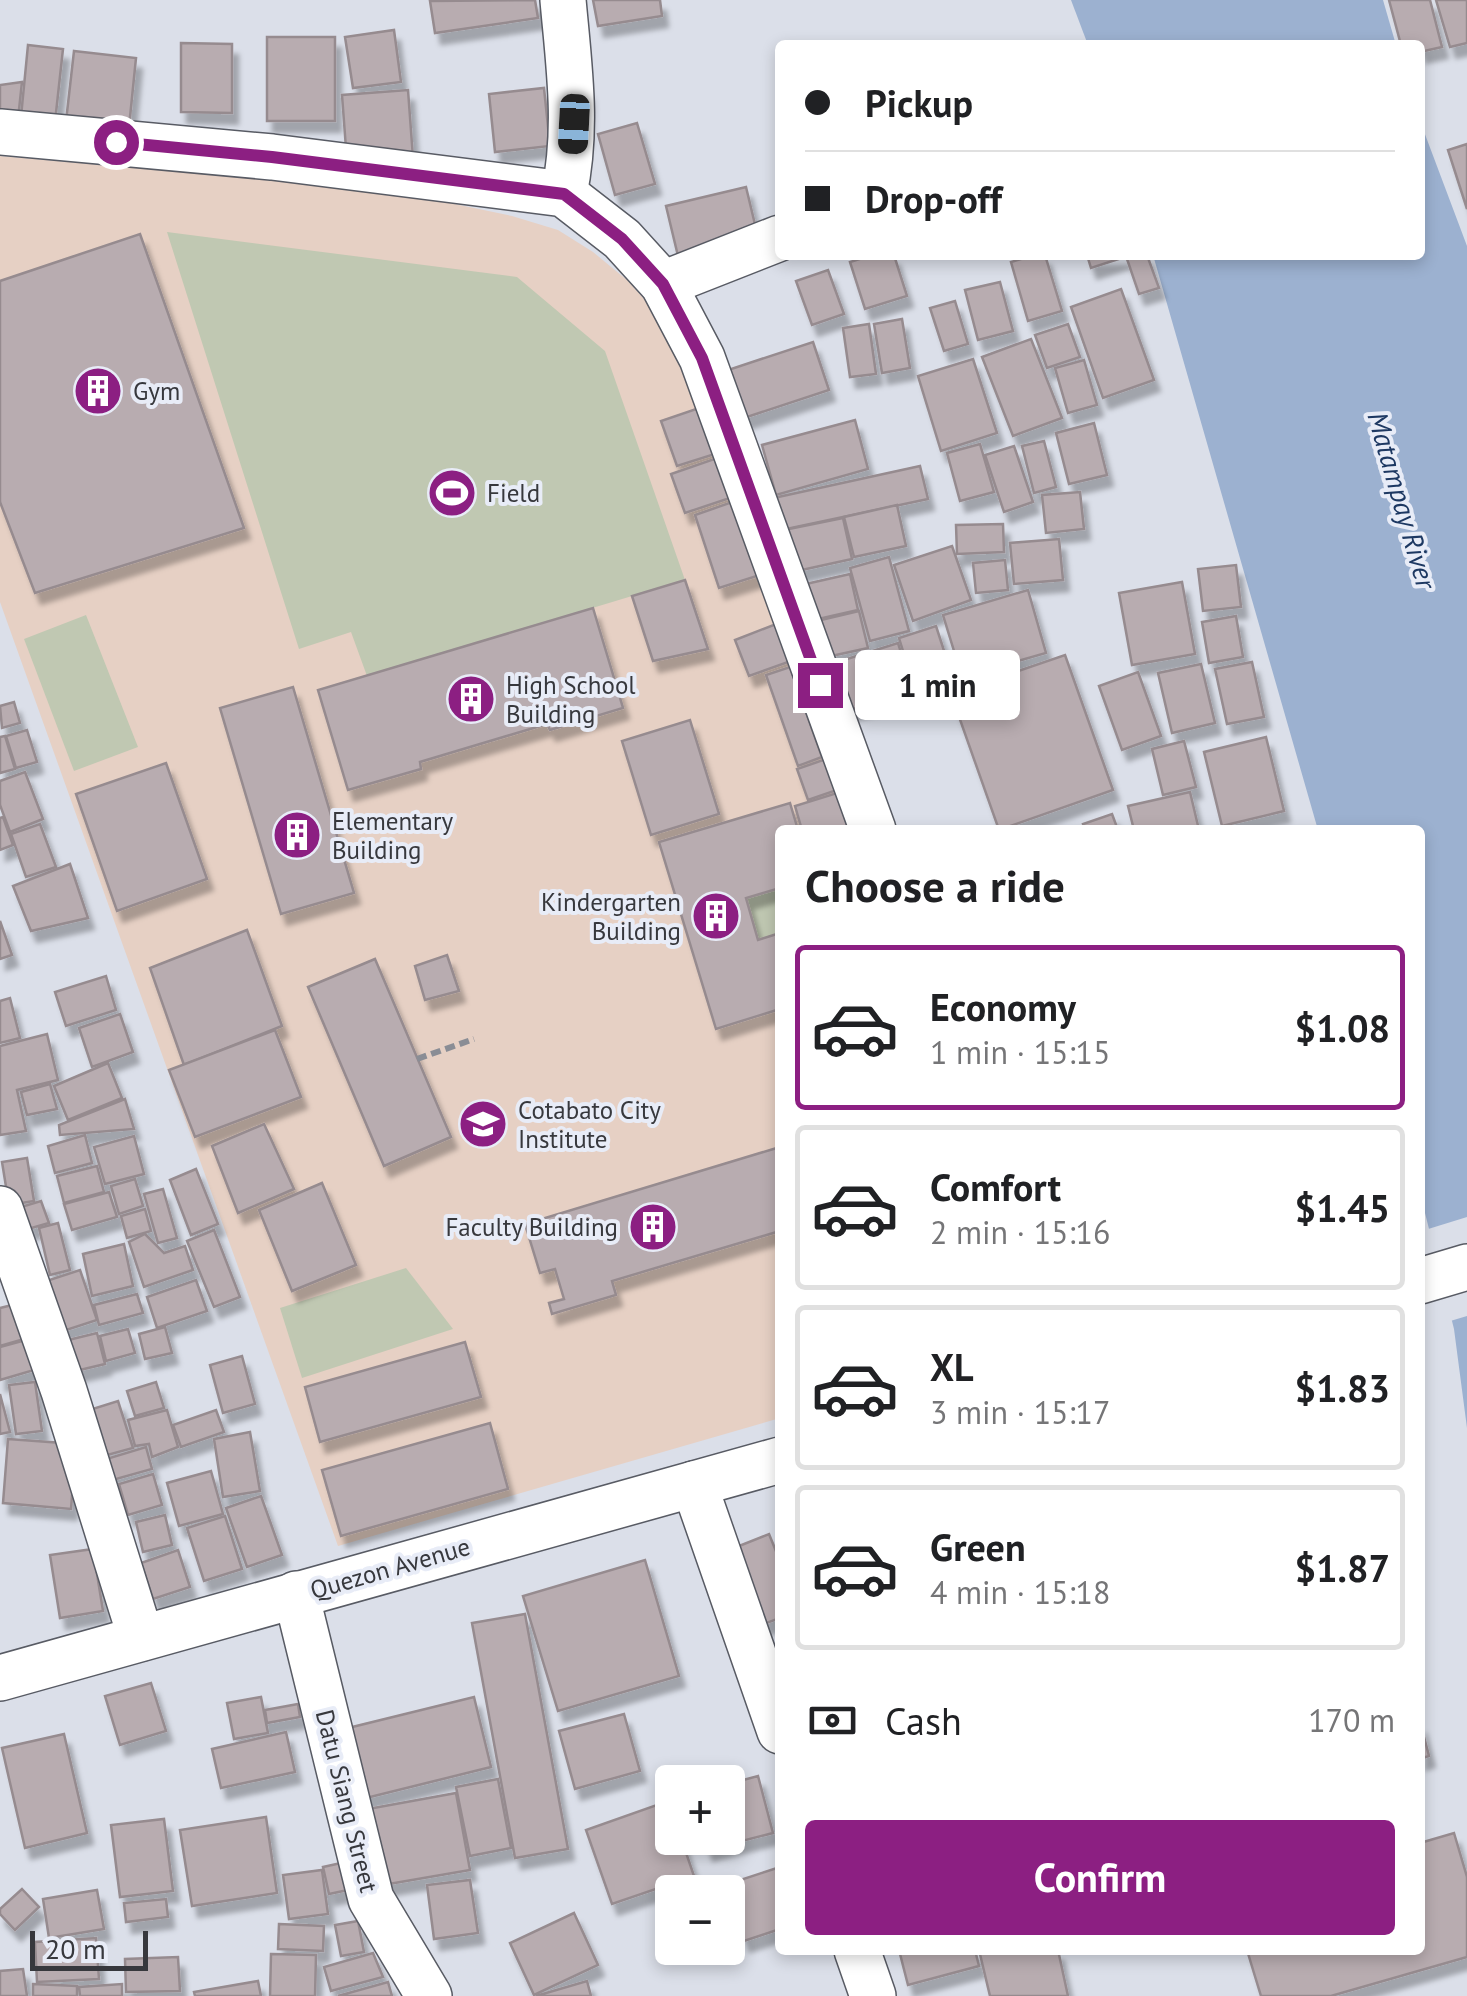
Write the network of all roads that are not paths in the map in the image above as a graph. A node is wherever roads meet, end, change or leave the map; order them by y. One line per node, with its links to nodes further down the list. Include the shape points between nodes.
1 (563, 0): 3 (street, via 574,124)
2 (0, 132): 3 (street)
3 (564, 194): 5 (street, via 622,239)
4 (775, 240): 5 (street)
5 (663, 284): 6 (street, via 702,358)
6 (871, 825)
7 (0, 1209): 13 (street)
8 (1467, 1267): 9 (street)
9 (1425, 1280)
10 (775, 1461): 11 (street, Quezon Avenue)
11 (694, 1484): 12 (street, Quezon Avenue); 15 (street)
12 (296, 1594): 13 (street, Quezon Avenue); 17 (street, Datu Siang Street, via 371,1899)
13 (141, 1638): 14 (street, Quezon Avenue)
14 (0, 1678)
15 (775, 1716)
16 (859, 1955): 18 (street)
17 (429, 1996)
18 (873, 1996)

